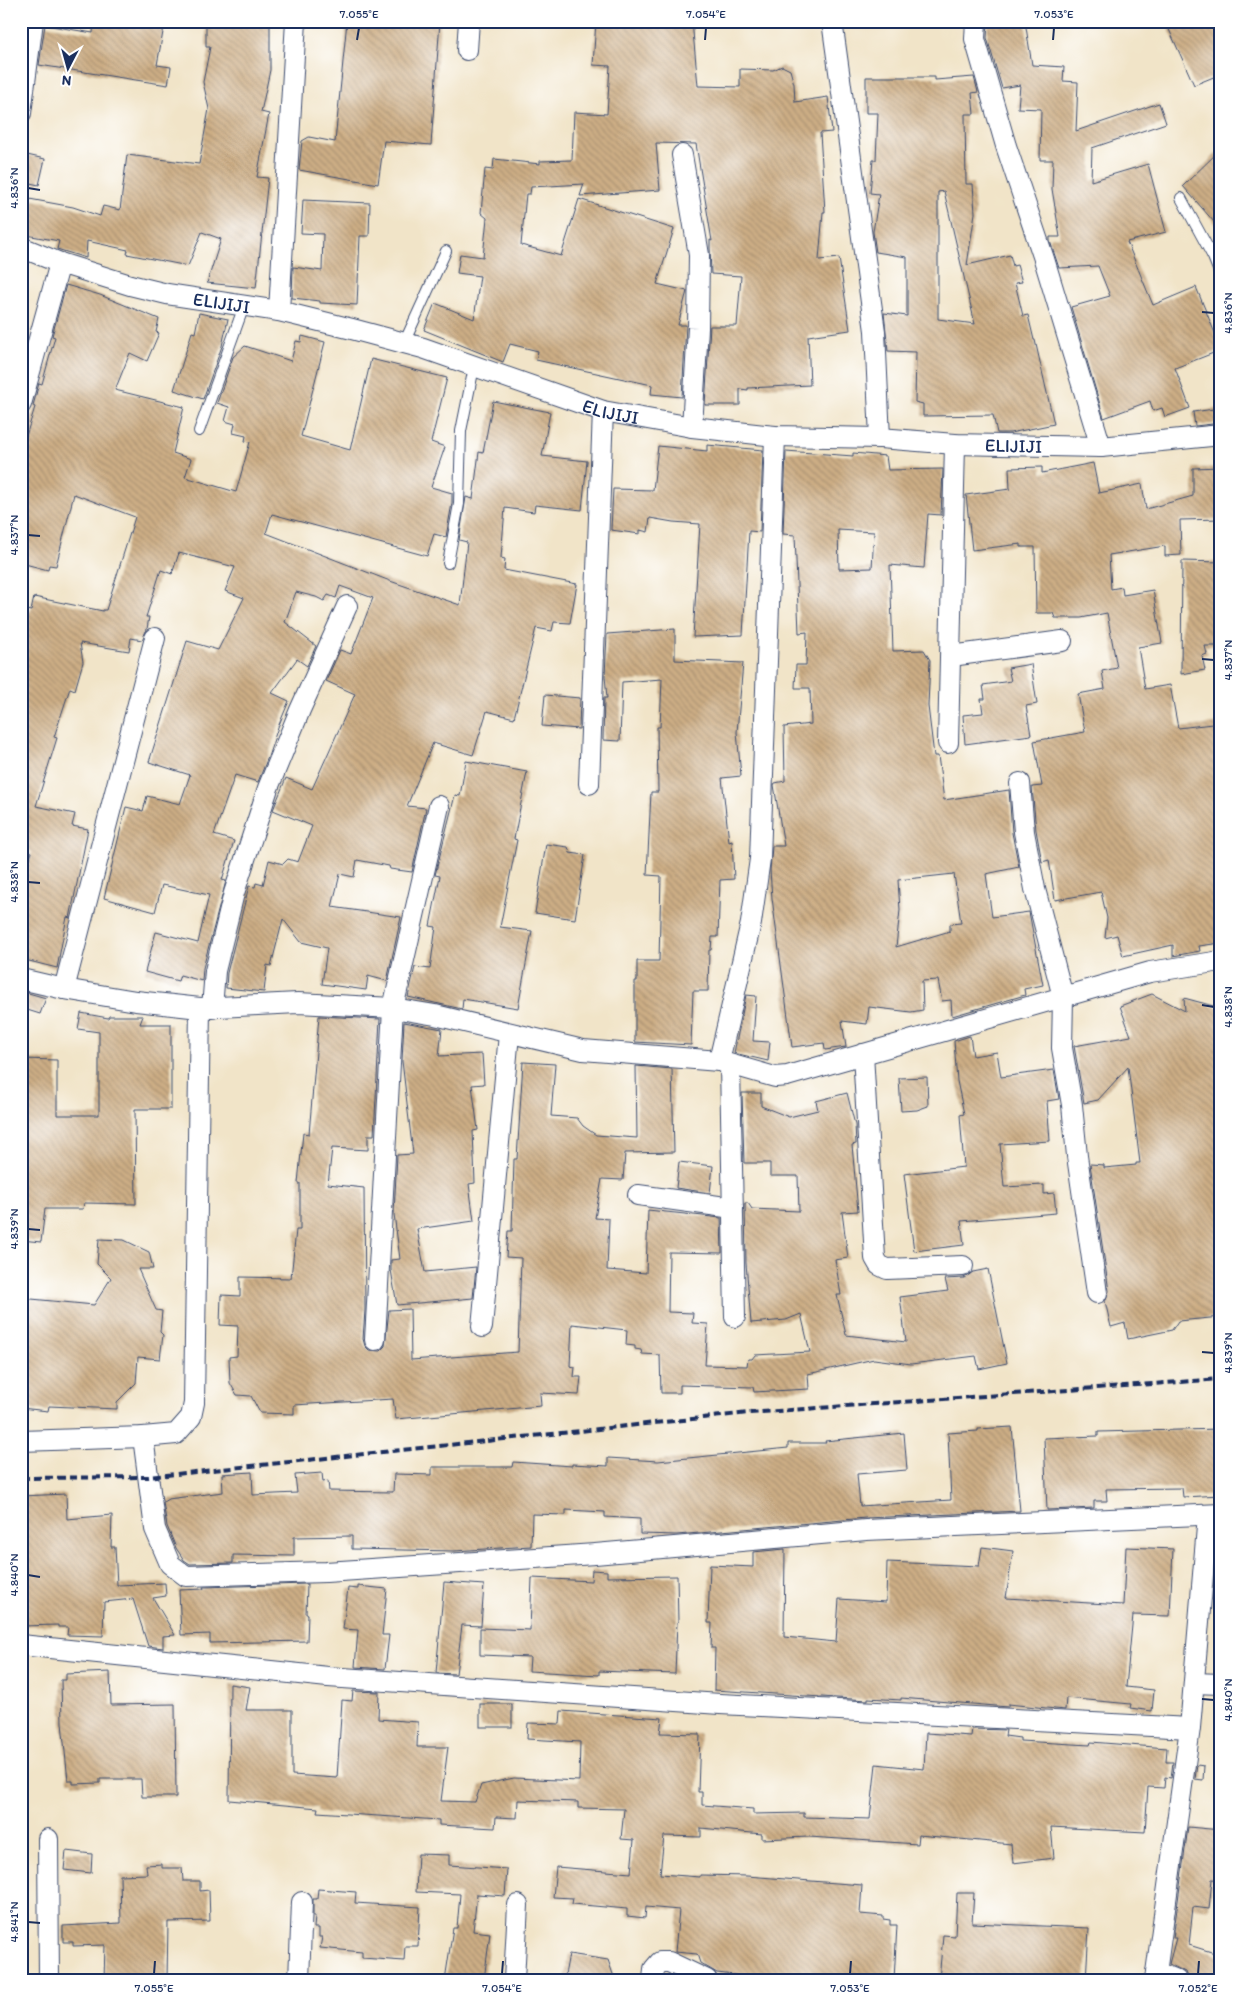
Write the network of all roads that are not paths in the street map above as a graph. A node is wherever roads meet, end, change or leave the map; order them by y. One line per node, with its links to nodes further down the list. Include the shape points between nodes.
1 (33, 21): 7 (street)
2 (296, 21): 15 (street)
3 (469, 21): 6 (street)
4 (832, 21): 24 (street, via 875,332)
5 (976, 21): 26 (street, via 975,39 1006,146)
6 (468, 50)
7 (21, 113)
8 (682, 155): 20 (street, via 699,255)
9 (1181, 198): 13 (lane)
10 (21, 247): 12 (street, ELIJIJI)
11 (446, 251): 16 (lane)
12 (60, 263): 14 (street, ELIJIJI, via 167,294); 18 (street)
13 (1221, 277)
14 (244, 306): 15 (street, ELIJIJI); 21 (lane)
15 (279, 311): 16 (street, ELIJIJI)
16 (404, 343): 17 (street, ELIJIJI)
17 (474, 367): 19 (street, ELIJIJI); 27 (lane, via 462,431 459,504)
18 (21, 404)
19 (603, 411): 20 (street, ELIJIJI); 34 (street)
20 (692, 427): 23 (street, ELIJIJI)
21 (198, 431)
22 (1221, 435): 26 (street, ELIJIJI)
23 (775, 436): 24 (street, ELIJIJI); 44 (street, via 760,859)
24 (880, 438): 25 (street, ELIJIJI)
25 (955, 444): 26 (street, ELIJIJI); 31 (street)
26 (1101, 447)
27 (448, 563)
28 (347, 606): 40 (street, via 268,788 234,894)
29 (155, 638): 38 (street)
30 (1062, 641): 31 (street)
31 (951, 656): 32 (street)
32 (948, 743)
33 (1020, 783): 39 (street, via 1024,832 1035,889)
34 (589, 784)
35 (440, 806): 41 (street)
36 (1221, 961): 39 (street, via 1150,972)
37 (21, 979): 38 (street)
38 (64, 989): 40 (street, via 136,1002)
39 (1063, 997): 43 (street); 48 (street, via 1062,1048)
40 (206, 1008): 41 (street, via 298,1003); 52 (street, via 194,1403 191,1417 176,1434)
41 (393, 1008): 42 (street); 51 (street)
42 (509, 1034): 44 (street, via 583,1050); 50 (street)
43 (863, 1054): 44 (street, via 775,1077); 47 (street, via 875,1258 886,1269)
44 (724, 1063): 46 (street)
45 (638, 1195): 46 (street)
46 (733, 1208): 49 (street)
47 (963, 1266)
48 (1096, 1293)
49 (735, 1317)
50 (482, 1327)
51 (375, 1340)
52 (143, 1437): 53 (street); 54 (street, via 155,1529 170,1564 186,1576 326,1572 595,1554 866,1530)
53 (21, 1441)
54 (1214, 1515): 56 (street)
55 (21, 1645): 58 (street, via 328,1677 720,1704)
56 (1194, 1683): 57 (street); 58 (street)
57 (1221, 1684)
58 (1190, 1728): 62 (street)
59 (48, 1839): 63 (street)
60 (302, 1902): 64 (street)
61 (518, 1905): 65 (street)
62 (1155, 1976): 68 (street)
63 (49, 1980)
64 (299, 1980)
65 (514, 1980)
66 (654, 1980): 67 (street, via 654,1969 660,1962 669,1962)
67 (707, 1980)
68 (1176, 1980)

